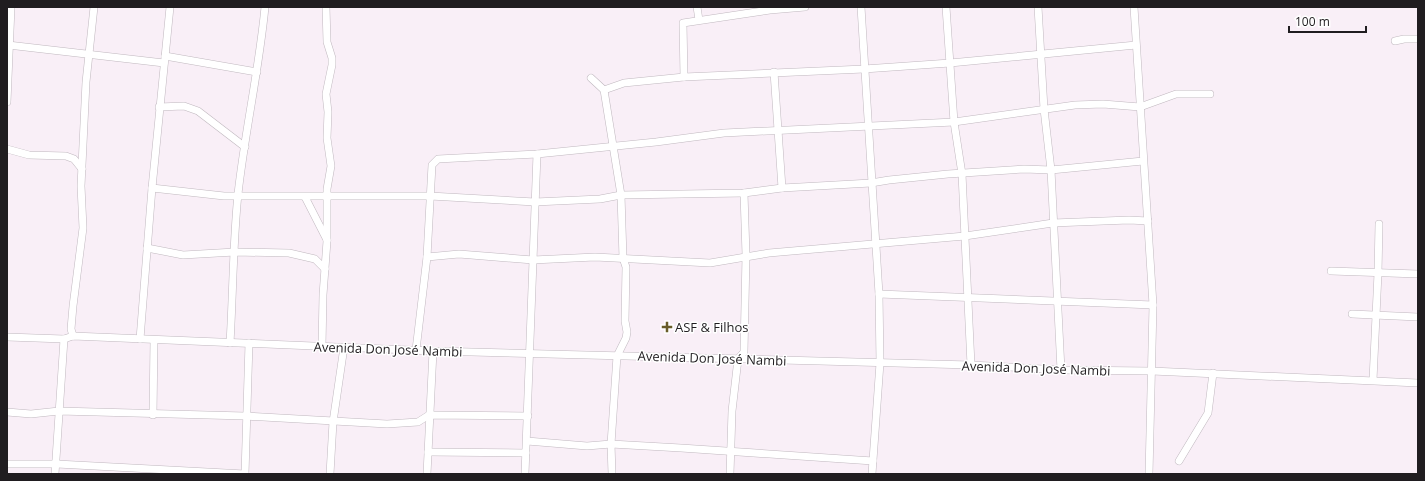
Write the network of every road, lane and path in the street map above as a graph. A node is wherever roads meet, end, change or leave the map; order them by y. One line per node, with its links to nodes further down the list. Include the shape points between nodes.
1 (11, 7): 15 (street)
2 (94, 7): 18 (street)
3 (170, 7): 19 (street)
4 (265, 7): 22 (street)
5 (326, 7): 51 (street, via 327,42 332,58 331,78 326,94 330,166)
6 (697, 7): 12 (street)
7 (805, 7): 12 (street)
8 (861, 7): 21 (street)
9 (946, 7): 20 (street)
10 (1038, 7): 17 (street)
11 (1134, 7): 16 (street)
12 (699, 20): 24 (street, via 683,23 681,28)
13 (1418, 39): 14 (street)
14 (1395, 41)
15 (8, 45): 18 (street); 28 (street)
16 (1136, 45): 17 (street); 30 (street)
17 (1041, 53): 20 (street); 31 (street)
18 (90, 55): 19 (street); 40 (street)
19 (165, 60): 22 (street); 29 (street)
20 (950, 63): 21 (street); 32 (street)
21 (864, 69): 23 (street); 33 (street)
22 (257, 72): 36 (street)
23 (774, 72): 24 (street); 34 (street)
24 (684, 77): 26 (street, via 624,83)
25 (591, 78): 26 (street)
26 (604, 90): 35 (street)
27 (1210, 94): 30 (street, via 1176,94)
28 (7, 102)
29 (160, 107): 36 (street, via 184,106 198,111); 44 (street)
30 (1140, 107): 31 (street, via 1103,104); 39 (street)
31 (1044, 108): 32 (street); 41 (street)
32 (954, 122): 33 (street); 42 (street)
33 (868, 125): 34 (street); 43 (street)
34 (778, 130): 35 (street, via 724,132); 45 (street)
35 (612, 146): 38 (street); 48 (street)
36 (245, 147): 47 (street)
37 (7, 149): 40 (street, via 29,155 66,156 74,159)
38 (537, 154): 50 (street, via 438,159 432,165); 52 (street)
39 (1143, 161): 41 (street); 53 (street)
40 (82, 169): 78 (street, via 83,228 73,306)
41 (1051, 170): 42 (street, via 1024,169); 54 (street)
42 (962, 174): 43 (street); 56 (street)
43 (871, 183): 45 (street); 58 (street)
44 (152, 188): 47 (street, via 224,196); 59 (street)
45 (782, 188): 46 (street)
46 (744, 192): 48 (street); 62 (street)
47 (238, 195): 49 (street); 60 (street)
48 (621, 195): 52 (street, via 600,199); 64 (street)
49 (305, 196): 51 (street); 57 (street)
50 (430, 196): 51 (street); 52 (street); 63 (street)
51 (328, 197): 57 (street)
52 (535, 202): 66 (street)
53 (1148, 221): 54 (street); 74 (street)
54 (1053, 222): 56 (street); 73 (street)
55 (1379, 224): 69 (street)
56 (965, 236): 58 (street); 72 (street)
57 (327, 241): 61 (street)
58 (875, 244): 62 (street); 71 (street)
59 (147, 248): 60 (street, via 183,255); 81 (street)
60 (235, 252): 65 (street, via 289,252); 83 (street)
61 (326, 254): 65 (street); 67 (street)
62 (746, 255): 64 (street, via 723,262); 91 (street, via 744,352)
63 (427, 257): 66 (street, via 460,254); 87 (street)
64 (623, 258): 66 (street); 90 (street, via 626,267 627,332)
65 (315, 259): 67 (street)
66 (533, 260): 89 (street)
67 (325, 269): 85 (street)
68 (1331, 271): 69 (street)
69 (1378, 274): 70 (street); 76 (street)
70 (1418, 274)
71 (880, 294): 72 (street); 92 (street)
72 (968, 299): 73 (street); 93 (street)
73 (1057, 302): 74 (street); 94 (street)
74 (1153, 304): 95 (street)
75 (1352, 314): 76 (street)
76 (1377, 316): 77 (street); 97 (street)
77 (1418, 317)
78 (73, 336): 80 (street, Avenida Don José Nambi); 81 (street, Avenida Don José Nambi)
79 (7, 337): 80 (street, Avenida Don José Nambi)
80 (64, 339): 99 (street)
81 (140, 339): 82 (street, Avenida Don José Nambi)
82 (154, 340): 83 (street, Avenida Don José Nambi); 101 (street)
83 (230, 343): 84 (street, Avenida Don José Nambi)
84 (249, 343): 85 (street, Avenida Don José Nambi); 103 (street)
85 (322, 346): 86 (street, Avenida Don José Nambi)
86 (344, 348): 87 (street, Avenida Don José Nambi); 105 (street)
87 (416, 350): 88 (street, Avenida Don José Nambi)
88 (433, 352): 89 (street, Avenida Don José Nambi); 102 (street)
89 (530, 354): 90 (street, Avenida Don José Nambi); 104 (street)
90 (617, 356): 91 (street, Avenida Don José Nambi); 107 (street)
91 (738, 359): 92 (street, Avenida Don José Nambi); 108 (street, via 732,411)
92 (880, 363): 93 (street, Avenida Don José Nambi); 112 (street)
93 (972, 365): 94 (street, Avenida Don José Nambi)
94 (1061, 370): 95 (street, Avenida Don José Nambi)
95 (1152, 371): 96 (street, Avenida Don José Nambi); 123 (street)
96 (1213, 373): 97 (street, Avenida Don José Nambi); 111 (street, via 1208,413)
97 (1373, 380): 98 (street, Avenida Don José Nambi)
98 (1418, 383)
99 (59, 411): 100 (street, via 31,414); 101 (street); 114 (street)
100 (7, 412)
101 (153, 415): 103 (street)
102 (429, 415): 104 (street); 105 (street, via 418,422 406,424); 109 (street)
103 (245, 416): 105 (street); 116 (street)
104 (528, 416): 106 (street)
105 (333, 422): 117 (street)
106 (527, 441): 107 (street, via 587,446); 110 (street)
107 (611, 444): 108 (street); 120 (street)
108 (731, 451): 112 (street); 121 (street)
109 (428, 452): 110 (street); 118 (street)
110 (526, 453): 119 (street)
111 (1179, 461)
112 (873, 462): 122 (street)
113 (7, 464): 114 (street)
114 (57, 464): 115 (street); 116 (street)
115 (55, 474)
116 (245, 474)
117 (330, 474)
118 (427, 474)
119 (525, 474)
120 (612, 474)
121 (730, 474)
122 (872, 474)
123 (1149, 474)

